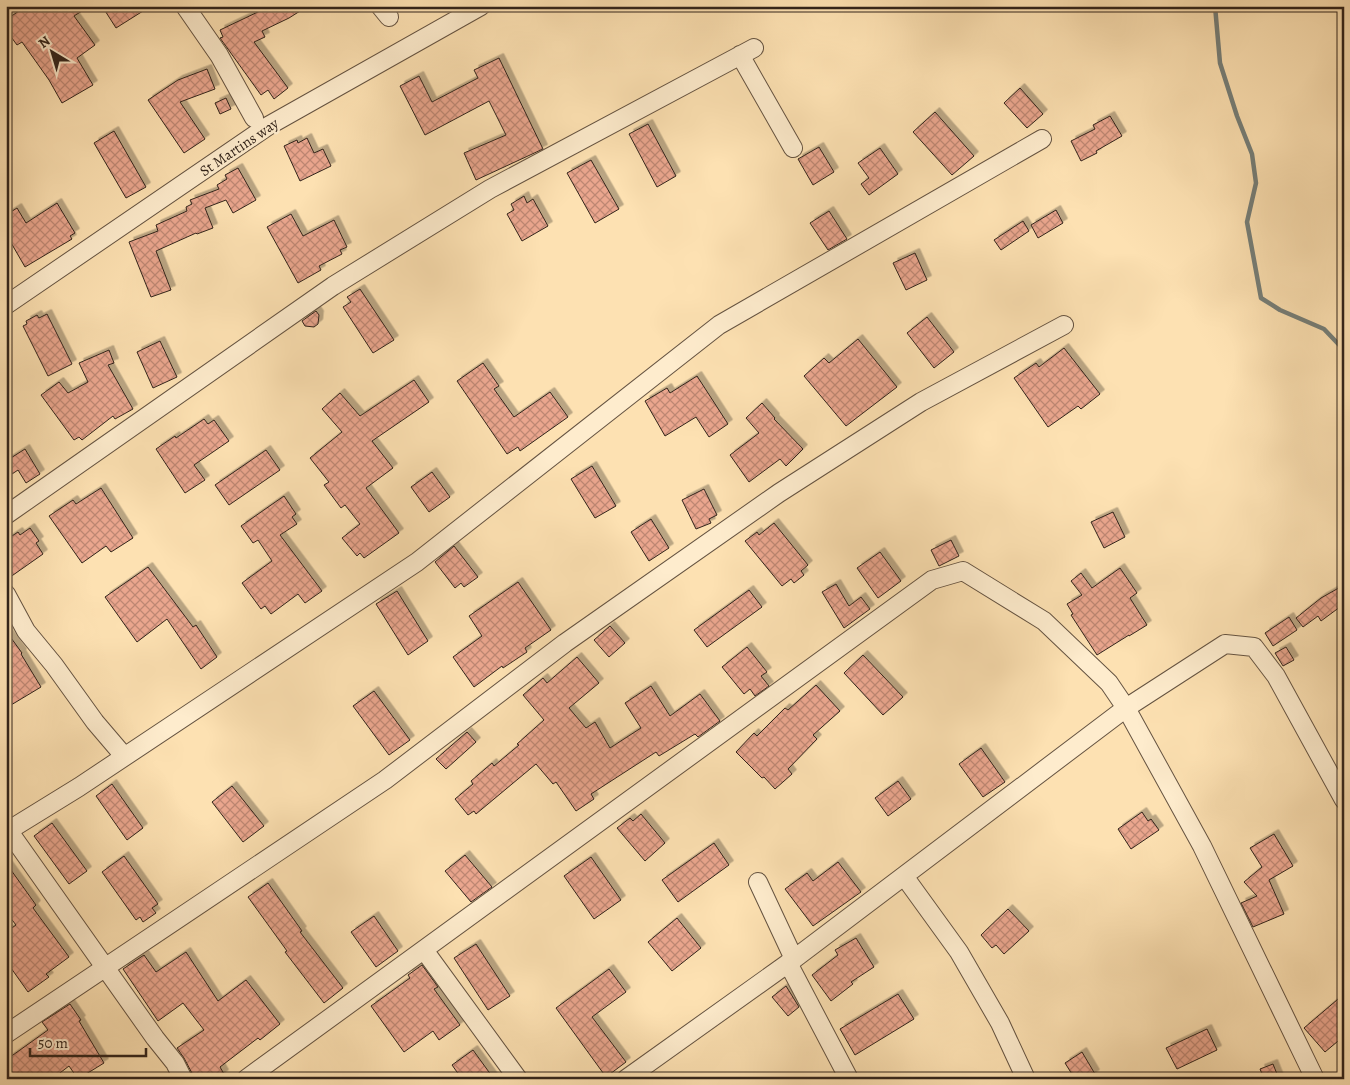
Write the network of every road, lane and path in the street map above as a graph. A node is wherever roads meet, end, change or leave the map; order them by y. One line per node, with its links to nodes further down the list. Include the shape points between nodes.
1 (185, 6): 3 (street, via 219,55)
2 (481, 6): 6 (street, St Martins way, via 268,126)
3 (254, 118)
4 (1042, 139): 11 (street, via 719,326 417,562)
5 (793, 148): 8 (street, via 747,52 490,189 333,286)
6 (6, 305)
7 (1064, 325): 18 (street, via 921,402 780,493 565,643 385,780)
8 (6, 514)
9 (6, 594): 11 (street, via 26,631)
10 (1126, 708): 12 (street, via 1224,644 1254,647 1276,676); 14 (street); 16 (street, via 1108,683 1044,621 963,571 932,580); 26 (street, via 1202,846)
11 (124, 756): 13 (street)
12 (1344, 800)
13 (7, 831): 18 (street)
14 (904, 876): 17 (street); 25 (street, via 958,952 1000,1023)
15 (758, 882): 17 (street)
16 (424, 950): 21 (street); 22 (street)
17 (791, 961): 23 (street); 24 (street)
18 (104, 968): 19 (street); 20 (street)
19 (6, 1034)
20 (183, 1079)
21 (246, 1079)
22 (518, 1079)
23 (626, 1079)
24 (849, 1079)
25 (1026, 1079)
26 (1315, 1079)

